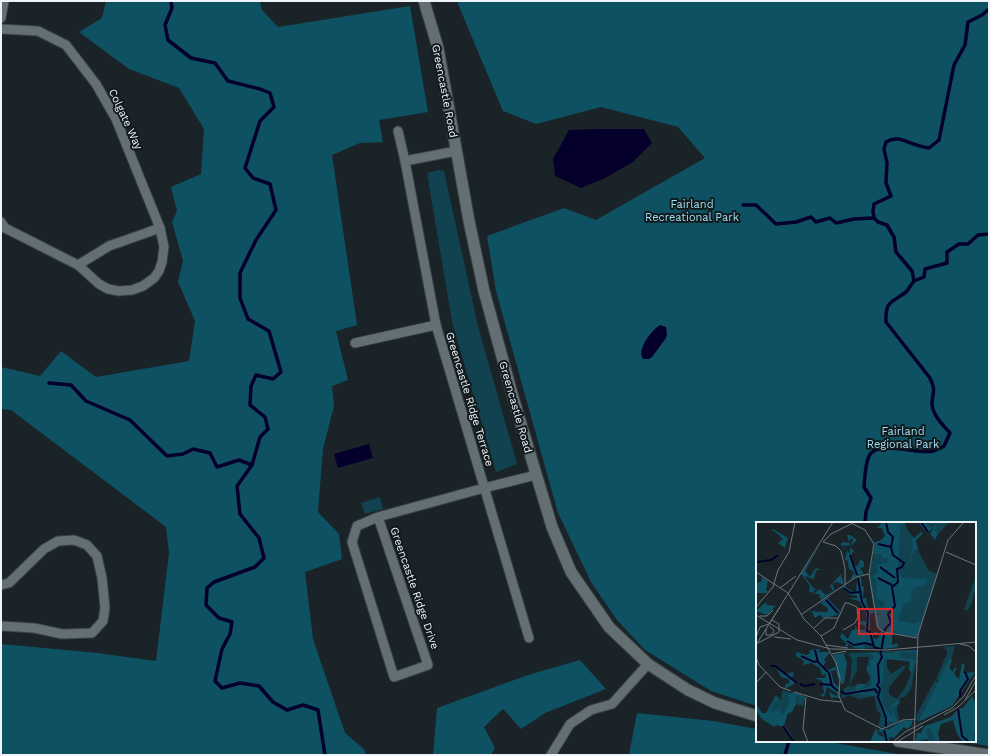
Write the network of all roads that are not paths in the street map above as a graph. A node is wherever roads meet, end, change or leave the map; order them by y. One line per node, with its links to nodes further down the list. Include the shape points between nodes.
1 (4, 1): 3 (street)
2 (424, 1): 6 (street, Greencastle Road, via 438,48)
3 (1, 18)
4 (1, 29): 9 (street, Colgate Way, via 38,31 66,45 96,84 116,119)
5 (398, 131): 7 (street, Greencastle Ridge Terrace)
6 (456, 151): 7 (street); 13 (street, Greencastle Road, via 484,291)
7 (405, 161): 11 (street, Greencastle Ridge Terrace)
8 (1, 222): 10 (street, Colgate Way, via 5,228)
9 (160, 228): 10 (street, via 109,246); 10 (street, Colgate Way, via 164,247 162,262 154,278 143,286 132,290 108,289)
10 (78, 265)
11 (436, 325): 12 (street); 14 (street, Greencastle Ridge Terrace)
12 (354, 343)
13 (536, 476): 14 (street, Greencastle Ridge Drive); 19 (street, Greencastle Road, via 552,527 572,572 609,627)
14 (484, 488): 15 (street, Greencastle Ridge Drive); 18 (street, Greencastle Ridge Terrace)
15 (378, 517): 15 (street, Greencastle Ridge Drive, via 428,665 394,677 352,542 357,526)
16 (1, 585): 17 (street, via 9,583 44,549 58,541 74,540 86,545 97,556 105,608 103,620 92,633 62,634 34,628)
17 (1, 626)
18 (529, 638)
19 (648, 664): 20 (street, Greencastle Road, via 688,690 715,703); 22 (street, via 612,704 591,710 570,724)
20 (756, 716)
21 (904, 742): 23 (street)
22 (551, 755)
23 (988, 755)

